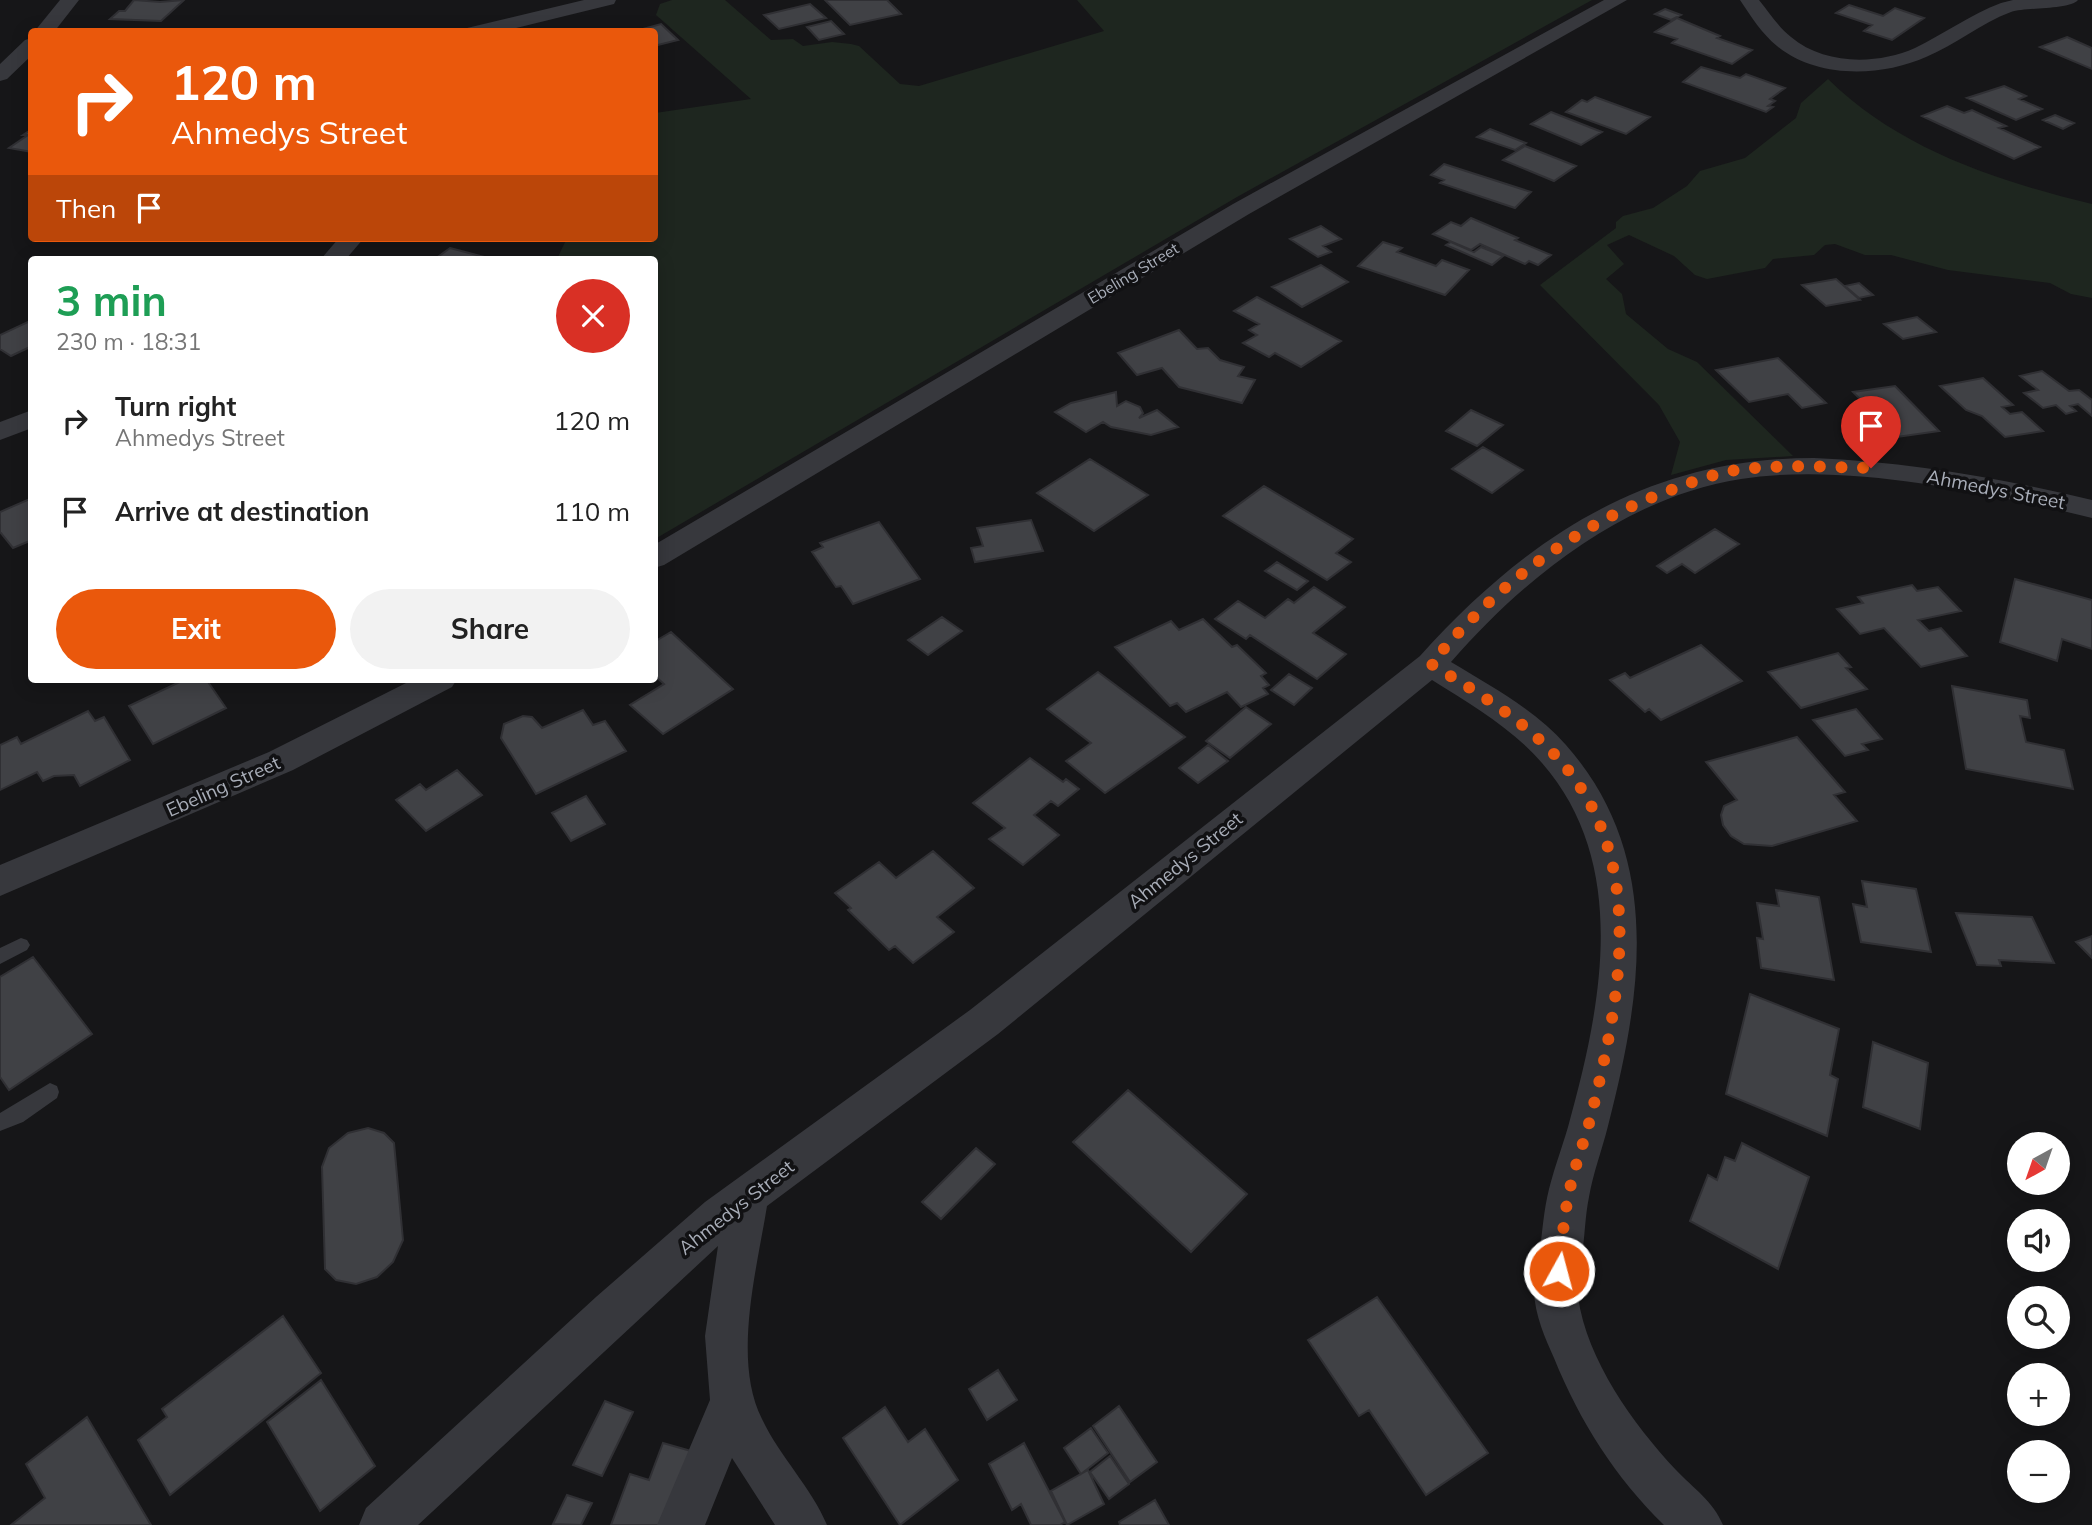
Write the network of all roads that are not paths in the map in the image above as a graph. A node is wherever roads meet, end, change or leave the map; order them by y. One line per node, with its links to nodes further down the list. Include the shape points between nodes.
1 (71, 0): 8 (street)
2 (607, 0): 9 (street)
3 (1618, 0): 17 (street, Ebeling Street, via 1241,209)
4 (1749, 0): 5 (street, via 1775,33 1794,48 1862,67 1897,63 1923,53 2002,9)
5 (2069, 0)
6 (2075, 0): 7 (street)
7 (2092, 1)
8 (46, 28)
9 (491, 28)
10 (28, 48): 11 (street)
11 (0, 75)
12 (348, 242): 13 (street)
13 (336, 256)
14 (28, 420): 15 (street)
15 (0, 432)
16 (2092, 509): 18 (street, Ahmedys Street, via 1939,477 1871,468 1737,470 1629,506 1549,552 1461,628)
17 (658, 556)
18 (1431, 664): 25 (street, Ahmedys Street, via 984,1022); 30 (street, via 1488,699 1554,754 1595,813 1611,850 1618,886 1619,988 1568,1197 1556,1291 1566,1332 1592,1398 1664,1493)
19 (433, 683): 20 (street, Ebeling Street, via 281,761)
20 (0, 881)
21 (21, 945): 22 (lane)
22 (0, 957)
23 (50, 1092): 24 (lane)
24 (0, 1122)
25 (748, 1195): 26 (street, via 729,1312); 27 (street, Ahmedys Street, via 611,1311)
26 (733, 1400): 28 (street); 29 (street, via 750,1445)
27 (383, 1525)
28 (681, 1525)
29 (803, 1525)
30 (1699, 1525)

